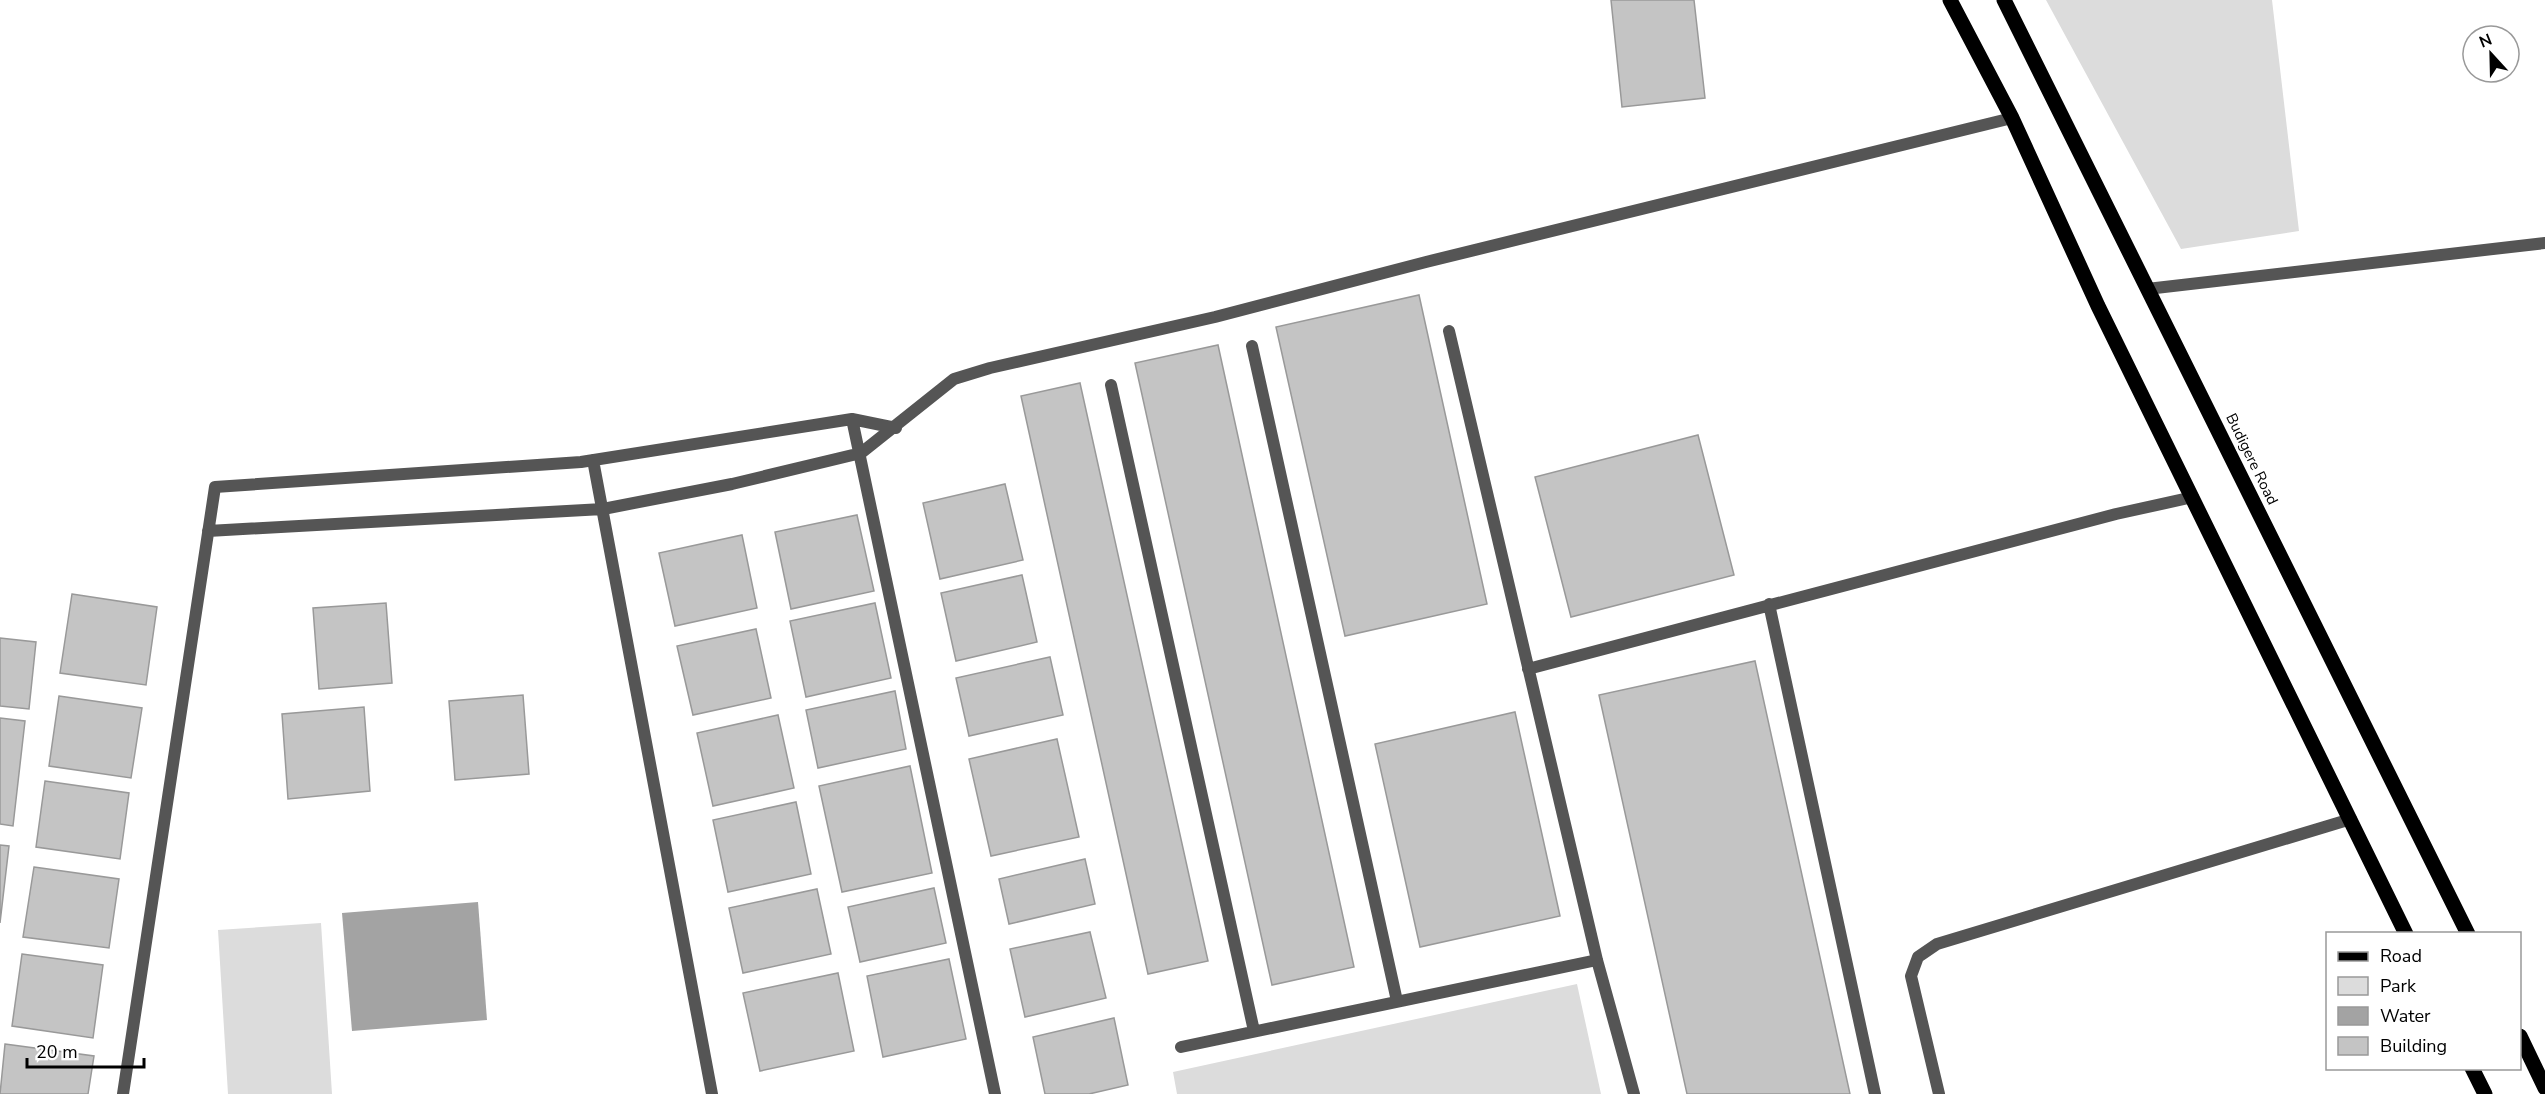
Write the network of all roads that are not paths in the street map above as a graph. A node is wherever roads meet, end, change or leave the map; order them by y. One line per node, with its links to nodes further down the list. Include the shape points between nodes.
1 (1950, 0): 3 (main road)
2 (2004, 0): 5 (main road, Budigere Road)
3 (2012, 118): 10 (street, via 1215,317 990,368 954,379); 13 (main road, via 2098,306)
4 (2545, 243): 5 (street)
5 (2147, 289): 20 (main road, Budigere Road)
6 (1449, 331): 17 (street)
7 (1252, 346): 22 (street)
8 (1111, 385): 23 (street)
9 (852, 419): 10 (street); 11 (street); 12 (street)
10 (896, 428): 11 (street)
11 (861, 453): 14 (street); 30 (street)
12 (593, 460): 14 (street); 15 (street, via 215,487)
13 (2193, 496): 16 (street); 18 (main road)
14 (603, 509): 15 (street); 29 (street)
15 (208, 531): 28 (street)
16 (1769, 604): 17 (street); 32 (street)
17 (1528, 669): 21 (street)
18 (2351, 819): 19 (main road); 33 (street, via 1937,944 1918,957 1911,976)
19 (2406, 932)
20 (2468, 932)
21 (1597, 960): 22 (street); 31 (street)
22 (1397, 1001): 23 (street)
23 (1254, 1031): 25 (street)
24 (2521, 1038): 27 (main road)
25 (1181, 1047)
26 (2473, 1070): 34 (main road)
27 (2545, 1088)
28 (123, 1094)
29 (712, 1094)
30 (995, 1094)
31 (1634, 1094)
32 (1875, 1094)
33 (1939, 1094)
34 (2485, 1094)

